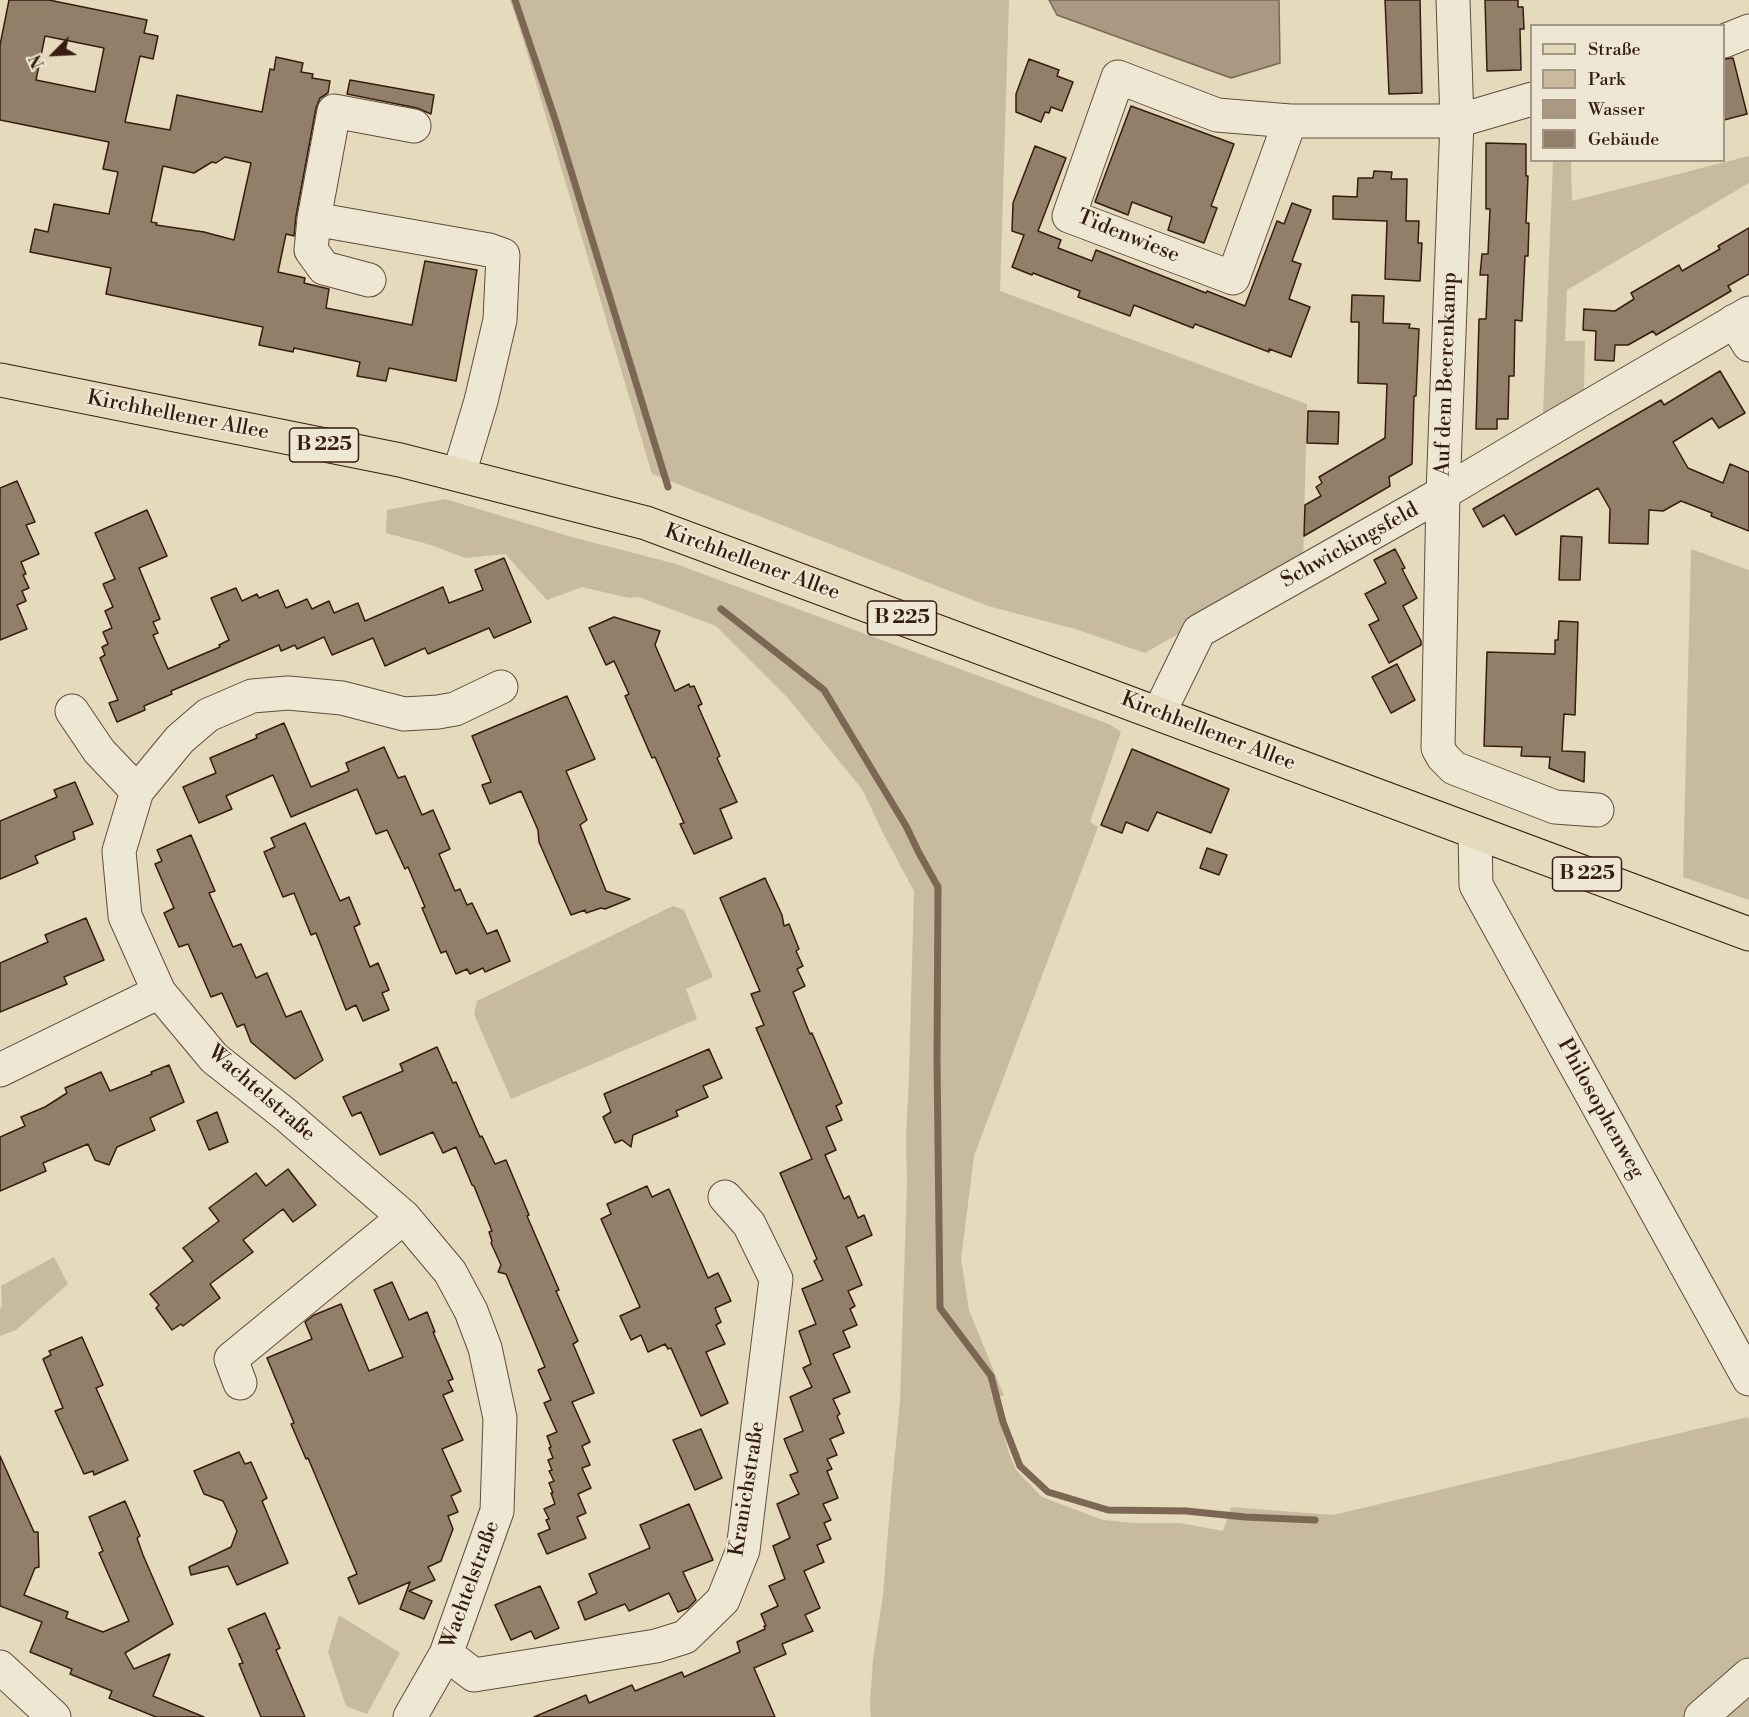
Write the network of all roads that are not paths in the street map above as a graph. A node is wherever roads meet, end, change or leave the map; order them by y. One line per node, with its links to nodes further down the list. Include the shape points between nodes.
1 (1454, 0): 6 (street, Auf dem Beerenkamp)
2 (1749, 31): 3 (street)
3 (1725, 41)
4 (1530, 100): 6 (street, Tidenwiese)
5 (1290, 121): 5 (street, Tidenwiese, via 1217,116 1118,77 1069,216 1233,278); 6 (street, Tidenwiese)
6 (1457, 121): 13 (street, Auf dem Beerenkamp)
7 (414, 126): 8 (street, via 334,111)
8 (314, 219): 9 (street, via 311,250 324,268); 12 (street, via 503,255 501,320)
9 (369, 280)
10 (1744, 326): 13 (street, Schwickingsfeld, via 1557,425)
11 (0, 380): 12 (main road, Kirchhellener Allee / B 225)
12 (459, 474): 16 (main road, Kirchhellener Allee / B 225, via 646,523)
13 (1443, 493): 16 (street, Schwickingsfeld, via 1199,631); 18 (street, Auf dem Beerenkamp, via 1438,748 1454,768 1474,776 1555,807)
14 (501, 687): 17 (street, Wachtelstraße, via 455,709 404,714 342,698 288,693 252,696 208,715 180,739)
15 (72, 711): 17 (street, via 99,751)
16 (1159, 713): 19 (main road, Kirchhellener Allee / B 225)
17 (137, 791): 21 (street, Wachtelstraße, via 119,851 125,916)
18 (1597, 810)
19 (1475, 833): 20 (main road, Kirchhellener Allee / B 225); 25 (street, Philosophenweg, via 1476,885)
20 (1749, 934)
21 (159, 992): 22 (street); 24 (street, Wachtelstraße, via 214,1058)
22 (0, 1070)
23 (725, 1197): 27 (street, Kranichstraße, via 750,1224 776,1279 743,1550 723,1600 685,1637 656,1646 474,1675)
24 (404, 1217): 26 (street, via 231,1359); 27 (street, Wachtelstraße, via 450,1272 471,1311 485,1348 501,1418 497,1511)
25 (1749, 1379)
26 (240, 1383)
27 (446, 1654): 31 (street, Wachtelstraße)
28 (0, 1667): 30 (street)
29 (1749, 1675): 32 (street)
30 (54, 1717)
31 (410, 1717)
32 (1701, 1717)

